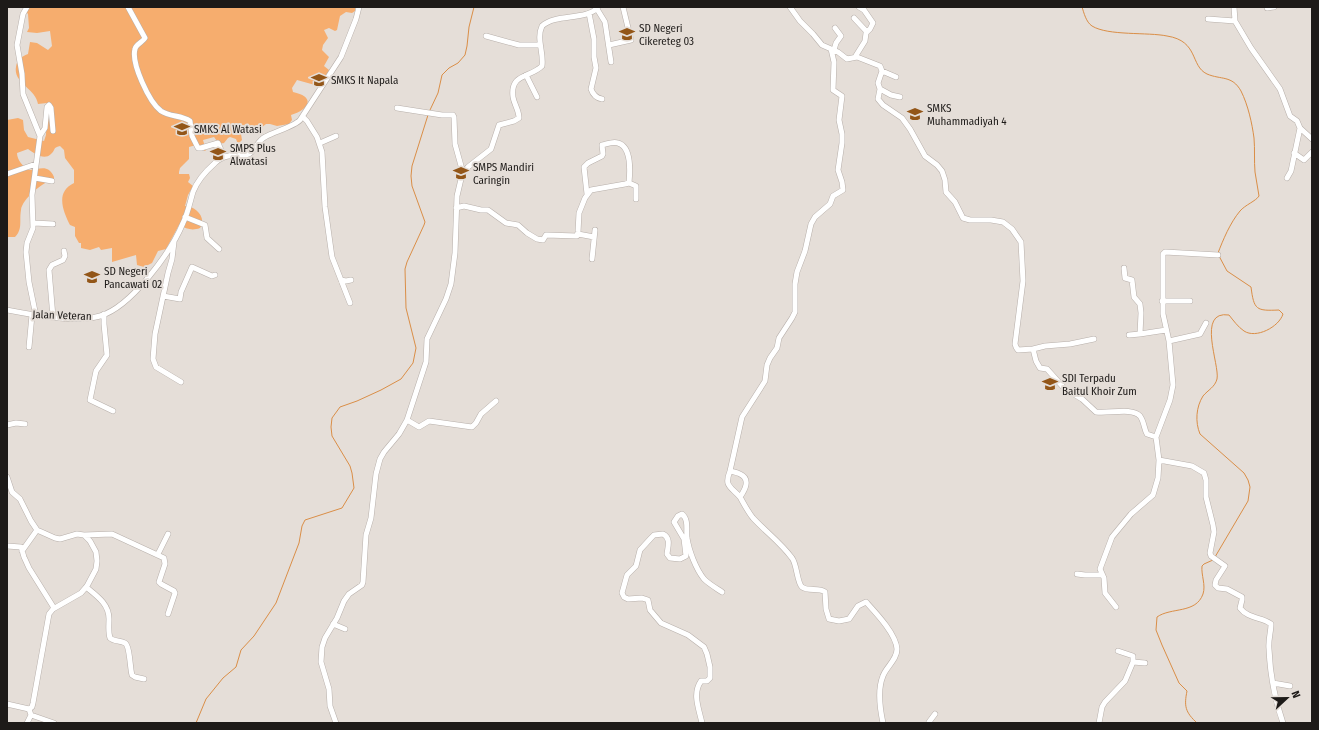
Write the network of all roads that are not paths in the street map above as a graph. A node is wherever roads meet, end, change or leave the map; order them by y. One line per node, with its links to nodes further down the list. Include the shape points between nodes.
1 (27, 7): 34 (street, via 23,14 17,45 23,94)
2 (128, 7): 40 (street, via 145,38 137,45 135,57 139,74 154,103 166,114 190,121 192,136 198,148 218,143)
3 (359, 7): 31 (street, via 341,57)
4 (623, 7): 19 (street, via 631,40)
5 (790, 7): 20 (street, via 822,45)
6 (859, 7): 16 (street, via 872,21 873,25)
7 (1234, 7): 14 (street)
8 (1274, 7): 10 (street)
9 (598, 8): 11 (street); 19 (street, via 605,22)
10 (1267, 8)
11 (590, 13): 18 (street, via 544,24); 29 (street, via 596,68 591,89 597,98)
12 (854, 18): 16 (street)
13 (1208, 18): 14 (street)
14 (1235, 21): 32 (street, via 1280,89 1288,113 1299,123)
15 (834, 28): 20 (street, via 841,36)
16 (867, 32): 21 (street, via 865,41)
17 (486, 36): 18 (street, via 520,45)
18 (539, 45): 24 (street, via 542,66)
19 (609, 45): 22 (street)
20 (833, 49): 21 (street, via 847,59); 90 (street, via 832,90 842,96 839,120 842,143 838,170 842,190 811,224 797,272 795,312 779,338 777,348 769,361 765,381 742,417)
21 (854, 57): 23 (street, via 877,65)
22 (611, 62)
23 (882, 71): 25 (street); 26 (street, via 878,81)
24 (526, 75): 27 (street); 42 (street, via 513,86 518,118 499,125 491,149)
25 (896, 77)
26 (880, 89): 28 (street); 81 (street, via 878,99 902,118 925,156 942,171 946,192 955,202 963,218 1003,222 1012,229 1021,242 1023,281 1015,344 1018,350)
27 (537, 97)
28 (900, 97)
29 (602, 99)
30 (397, 108): 42 (street, via 453,115 454,144)
31 (303, 117): 37 (street); 40 (street, via 296,124 263,138 248,155)
32 (1300, 128): 36 (street); 39 (street)
33 (53, 131): 34 (street, via 49,105 45,128)
34 (40, 136): 41 (street)
35 (336, 136): 37 (street)
36 (1312, 139)
37 (320, 143): 64 (street, via 326,220 332,257)
38 (1312, 152): 39 (street, via 1304,160)
39 (1294, 153): 45 (street)
40 (224, 157): 51 (street, Jalan Veteran, via 216,162 194,190)
41 (36, 164): 43 (street); 44 (street)
42 (463, 172): 50 (street)
43 (7, 174)
44 (35, 178): 46 (street); 52 (street, via 32,195)
45 (1287, 178)
46 (52, 181)
47 (629, 183): 48 (street, via 594,188); 48 (street, via 628,156 620,144 612,142 602,146 602,156 584,168); 49 (street, via 636,186)
48 (587, 194): 55 (street, via 579,213)
49 (636, 199)
50 (456, 208): 55 (street, via 464,206 488,210 506,223 518,225 539,240 544,240 546,235); 85 (street, via 451,284 427,339 426,362)
51 (185, 217): 57 (street, Jalan Veteran); 58 (street, via 205,225 208,240)
52 (34, 223): 53 (street); 72 (street, via 26,252)
53 (53, 224)
54 (595, 230): 56 (street)
55 (578, 234): 56 (street)
56 (594, 237): 61 (street)
57 (174, 241): 66 (street); 71 (street, Jalan Veteran, via 147,279 126,300)
58 (219, 249)
59 (64, 251): 73 (street, via 63,260 52,265 49,270)
60 (1218, 255): 67 (street, via 1164,253)
61 (592, 260)
62 (1124, 268): 76 (street, via 1124,276 1132,280 1134,297 1140,304)
63 (215, 275): 66 (street, via 192,268 180,299)
64 (341, 280): 65 (street); 69 (street)
65 (351, 280)
66 (163, 296): 82 (street, via 155,334 153,362 156,367)
67 (1162, 301): 68 (street); 75 (street)
68 (1190, 301)
69 (350, 304)
70 (7, 310): 72 (street, Jalan Veteran)
71 (104, 314): 73 (street, Jalan Veteran, via 89,317); 84 (street, via 107,355 96,371 90,400)
72 (34, 315): 73 (street, Jalan Veteran); 80 (street)
73 (53, 317)
74 (1206, 323): 79 (street, via 1202,333)
75 (1166, 330): 76 (street); 79 (street)
76 (1140, 334): 77 (street)
77 (1129, 335)
78 (1094, 339): 81 (street)
79 (1169, 341): 88 (street, via 1172,390)
80 (30, 347)
81 (1033, 349): 88 (street, via 1039,367 1047,369 1064,388 1096,412 1121,411 1137,414 1147,434)
82 (181, 382)
83 (496, 401): 85 (street, via 481,414 472,427 429,421 419,427)
84 (113, 411)
85 (407, 420): 106 (street, via 382,455 376,474 371,518 366,535 364,582 346,597)
86 (25, 424): 87 (street)
87 (7, 425)
88 (1156, 437): 89 (street)
89 (1159, 460): 100 (street, via 1158,478 1153,495 1131,514 1112,537 1100,569); 112 (street, via 1192,466 1204,473 1206,497 1214,532 1211,556 1226,566 1215,584 1242,598 1240,608 1245,614 1271,624 1269,649)
90 (730, 471): 92 (street, via 727,482); 92 (street, via 742,474 746,480 746,487)
91 (7, 477): 93 (street, via 12,492 22,502)
92 (740, 497): 122 (street, via 752,517 792,557 800,585 807,589 824,591 829,619 849,619 858,606 866,602 892,636 897,648 881,682 880,706)
93 (37, 530): 95 (street, via 55,538); 97 (street)
94 (168, 534): 98 (street)
95 (84, 535): 98 (street, via 112,534); 101 (street, via 97,556 96,569)
96 (7, 546): 97 (street, via 19,546)
97 (22, 551): 104 (street, via 29,568)
98 (158, 554): 105 (street, via 165,561 159,582 175,593)
99 (1077, 574): 100 (street)
100 (1102, 575): 103 (street, via 1105,593)
101 (86, 588): 104 (street); 111 (street, via 107,608 110,638 128,647 132,675)
102 (722, 592): 121 (street, via 704,579 698,568 687,537 687,522 682,514 674,522 684,539 686,556 680,559 670,558 667,554 668,537 663,534 654,535 640,550 638,562 627,575 622,590 624,597 628,599 648,600 650,610 660,623 688,635 706,650 710,678 702,681 696,697)
103 (1116, 607)
104 (54, 608): 115 (street, via 47,618 33,703)
105 (168, 614)
106 (333, 624): 107 (street); 118 (street, via 324,642 321,662)
107 (346, 629)
108 (1118, 651): 109 (street, via 1133,656)
109 (1133, 662): 110 (street); 124 (street, via 1125,682 1102,707)
110 (1145, 664)
111 (144, 679)
112 (1273, 682): 113 (street); 125 (street)
113 (1290, 686)
114 (7, 704): 115 (street)
115 (29, 709): 117 (street)
116 (935, 714): 123 (street)
117 (31, 715): 119 (street); 120 (street)
118 (335, 722)
119 (27, 723)
120 (54, 723)
121 (702, 723)
122 (883, 723)
123 (930, 723)
124 (1099, 723)
125 (1283, 723)

